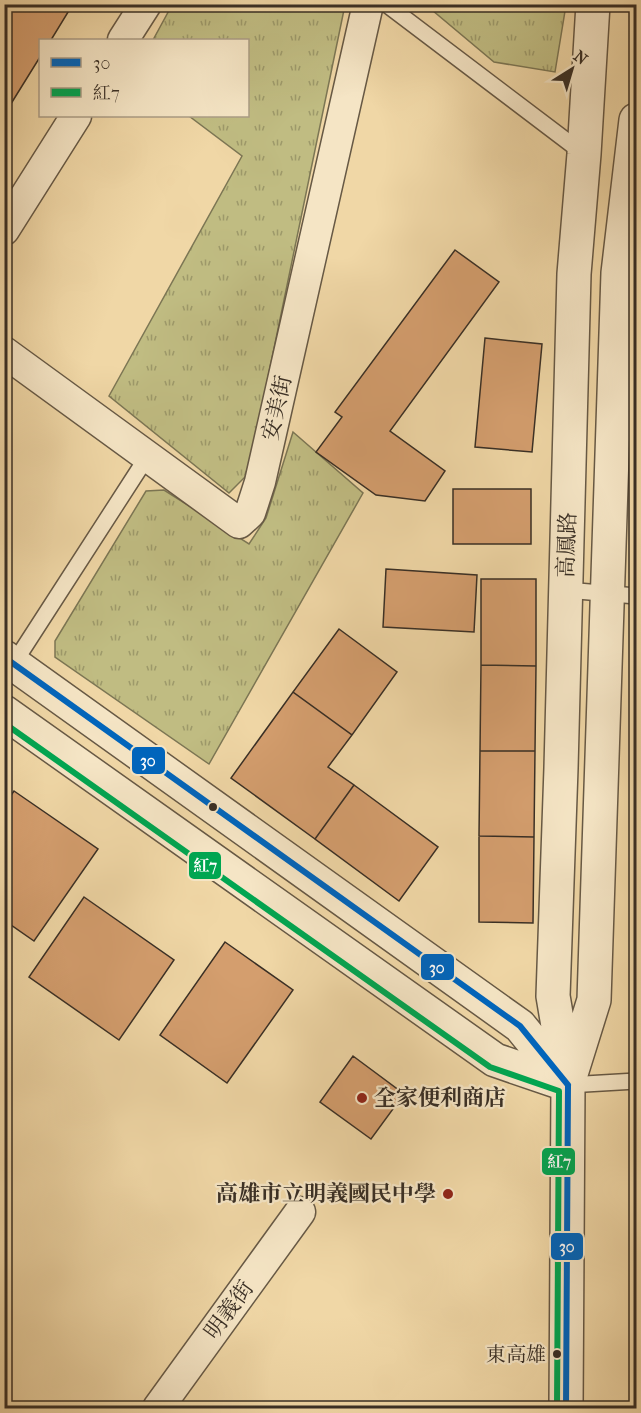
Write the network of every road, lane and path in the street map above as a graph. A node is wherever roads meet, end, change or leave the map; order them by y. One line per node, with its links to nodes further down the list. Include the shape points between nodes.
1 (146, 4): 5 (street)
2 (368, 4): 11 (street, 安美街, via 250,513 239,523)
3 (386, 4): 8 (lane)
4 (593, 4): 8 (street, 高鳳路)
5 (124, 39)
6 (75, 117): 9 (street)
7 (636, 120): 13 (street, 高鳳路, via 618,273)
8 (584, 154): 12 (street, 高鳳路, via 574,274)
9 (4, 230)
10 (4, 352): 11 (street, 安美街)
11 (147, 457): 14 (lane)
12 (566, 590): 13 (lane); 17 (street, 高鳳路, via 553,996)
13 (622, 595): 17 (street, 高鳳路, via 594,1000)
14 (9, 660): 17 (street, via 520,1026)
15 (4, 712): 17 (street, via 495,1060)
16 (636, 1081): 17 (lane)
17 (568, 1085): 20 (street, 高鳳路)
18 (300, 1212): 19 (street, 明義街)
19 (158, 1408)
20 (566, 1408)

